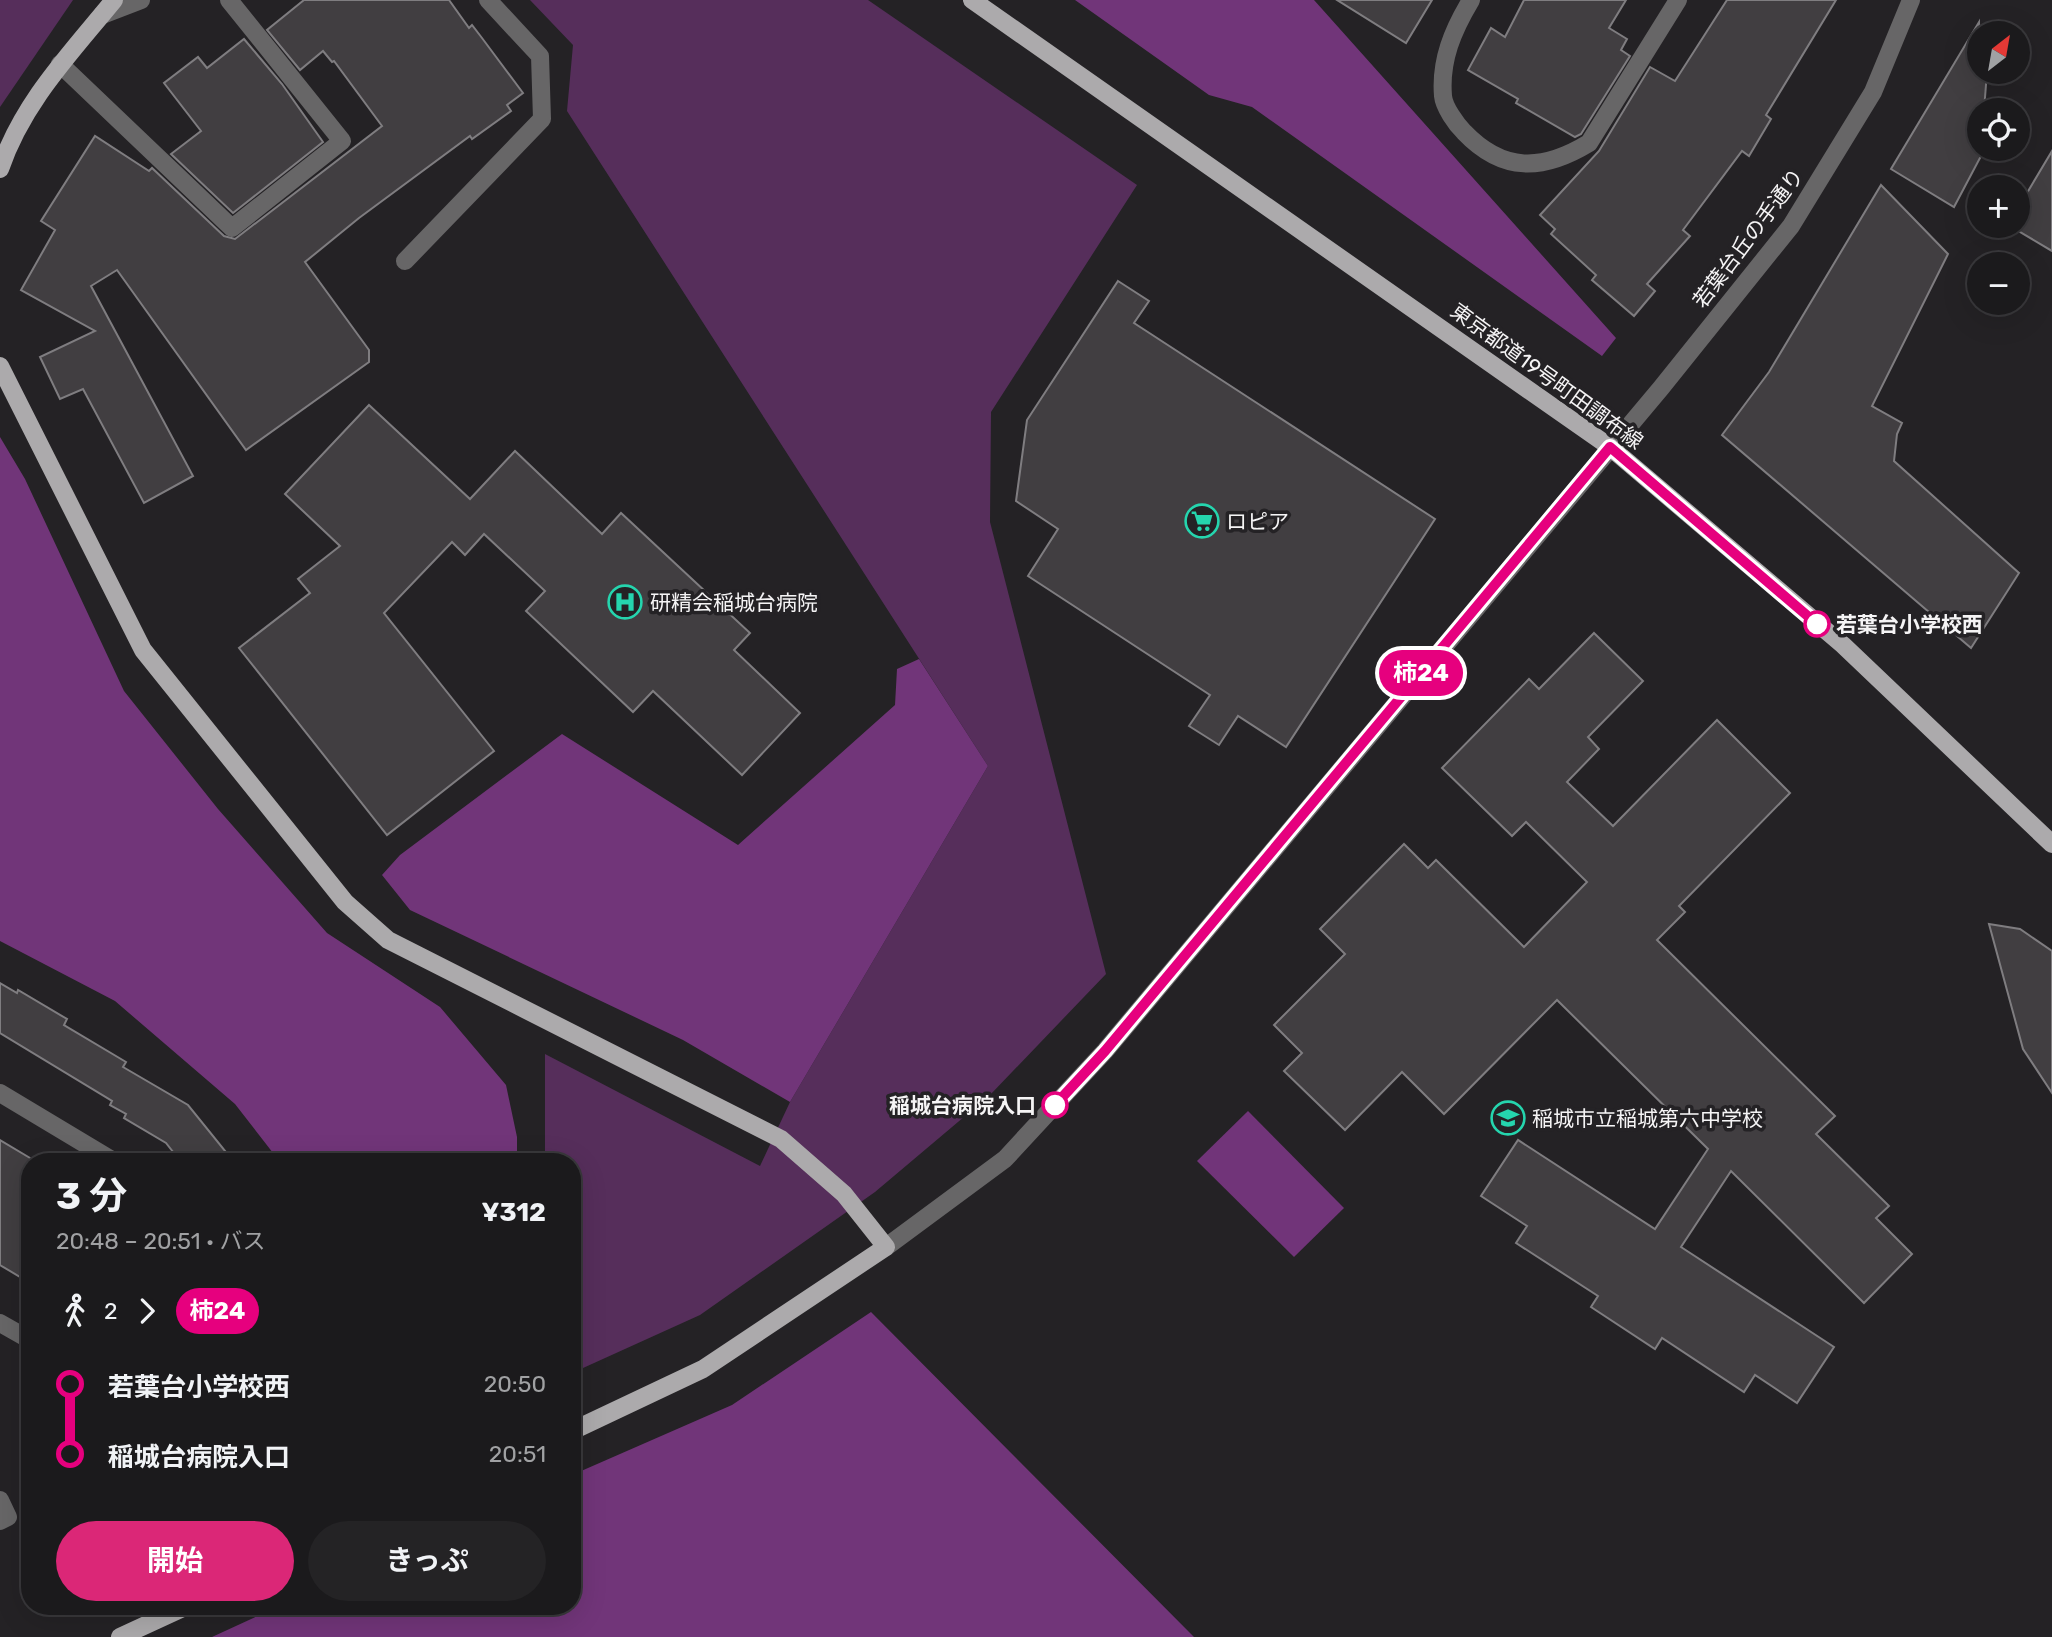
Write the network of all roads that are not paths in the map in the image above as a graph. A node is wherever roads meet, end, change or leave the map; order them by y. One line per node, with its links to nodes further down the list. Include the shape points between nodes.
1 (114, 0): 9 (main road)
2 (141, 0): 9 (street)
3 (229, 0): 10 (street, via 342,141 232,228)
4 (488, 0): 12 (street, via 540,56 542,119)
5 (972, 0): 14 (main road, 東京都道19号町田調布線)
6 (1471, 0): 7 (street, via 1455,27 1444,60 1443,99 1460,128 1482,151 1511,162 1537,163 1566,157 1589,143)
7 (1678, 0)
8 (1911, 0): 14 (street, 若葉台丘の手通り, via 1873,92 1791,226)
9 (102, 15): 10 (main road)
10 (60, 64): 11 (main road, via 30,104)
11 (0, 169)
12 (405, 261)
13 (0, 366): 18 (main road, via 143,650 345,902 388,940 781,1139 844,1194)
14 (1610, 447): 15 (main road, 東京都道19号町田調布線, via 1843,646); 18 (street, 若葉台丘の手通り, via 1105,1051 1005,1159)
15 (2052, 844)
16 (0, 1093): 17 (street)
17 (100, 1153)
18 (886, 1247): 21 (main road, via 704,1369)
19 (0, 1323): 20 (street)
20 (21, 1335)
21 (581, 1427)
22 (0, 1500): 23 (street, via 8,1517)
23 (0, 1521)
24 (168, 1615): 25 (main road)
25 (120, 1637)

